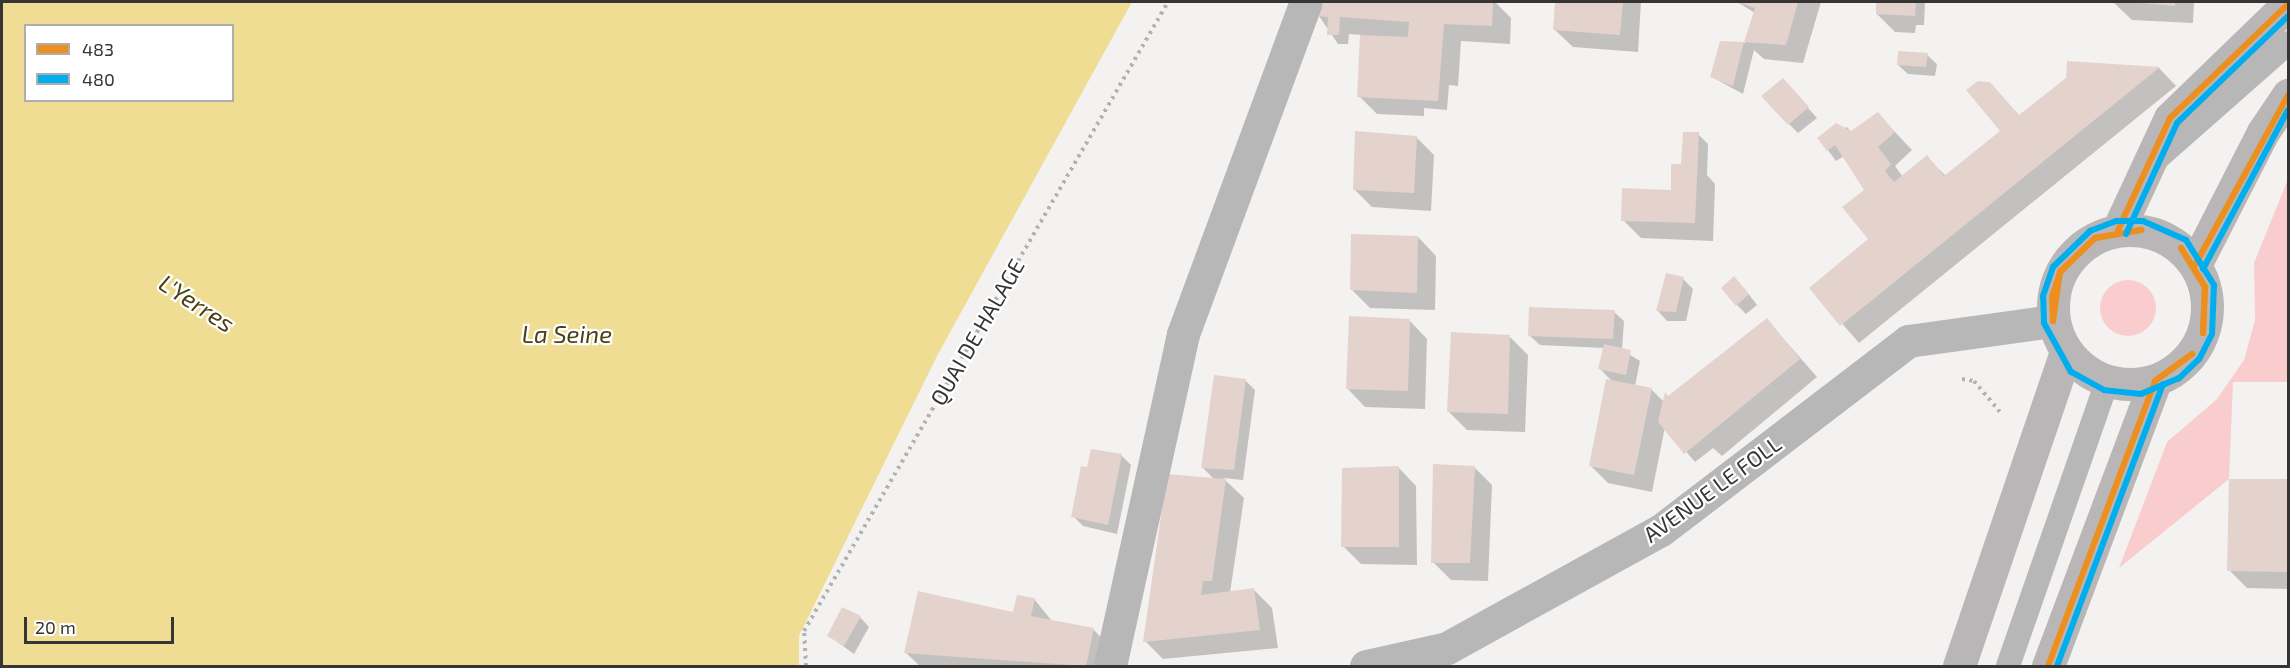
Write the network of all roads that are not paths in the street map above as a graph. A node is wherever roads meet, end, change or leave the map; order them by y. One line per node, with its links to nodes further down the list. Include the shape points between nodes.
1 (1306, 2): 12 (street, via 1183,334)
2 (2289, 4): 5 (main road, via 2169,118)
3 (2289, 43): 5 (lane)
4 (2289, 95): 7 (main road, via 2263,132)
5 (2147, 168): 6 (main road)
6 (2118, 230): 7 (main road, via 2162,236); 8 (main road, via 2095,238 2060,272)
7 (2195, 265): 11 (main road, via 2208,309 2204,333 2192,354)
8 (2053, 321): 9 (main road); 13 (street, AVENUE LE FOLL, via 1908,340 1661,530 1447,648)
9 (2066, 352): 10 (main road); 14 (main road)
10 (2107, 381): 11 (main road); 15 (lane)
11 (2155, 381): 16 (main road)
12 (1110, 666)
13 (1366, 666)
14 (1959, 666)
15 (2008, 666)
16 (2048, 666)

